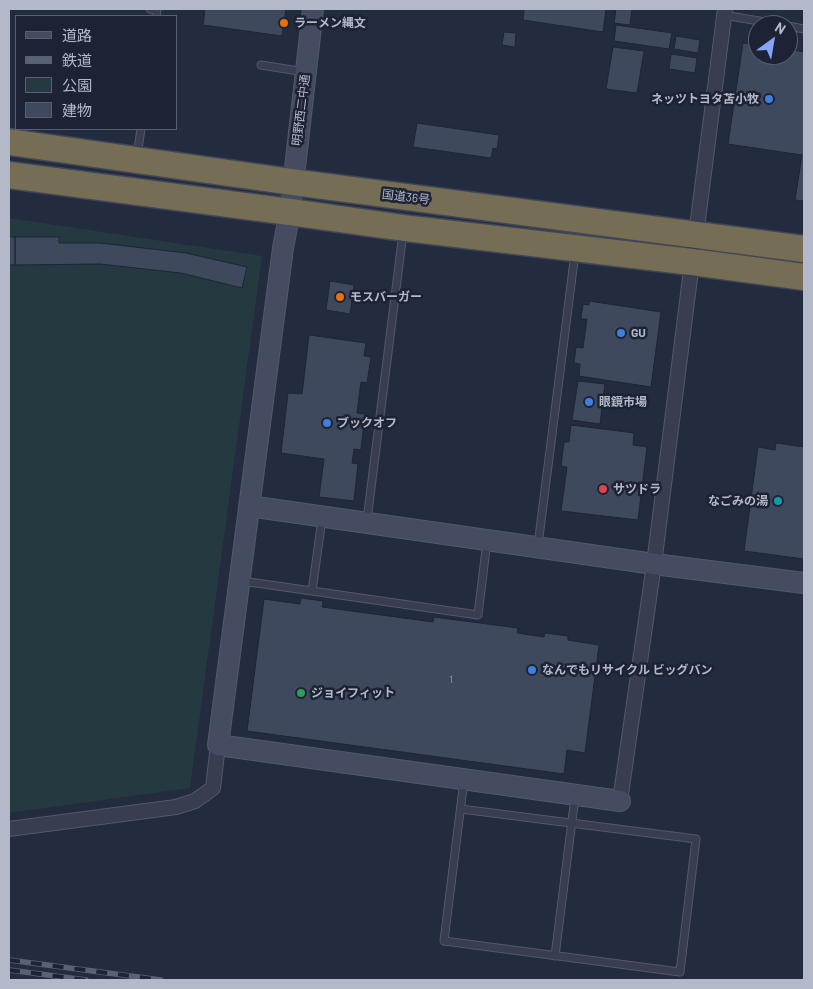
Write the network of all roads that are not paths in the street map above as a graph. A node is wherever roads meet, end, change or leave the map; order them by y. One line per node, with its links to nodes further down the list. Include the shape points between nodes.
1 (313, 9): 5 (street, 明野西二中通)
2 (725, 12): 3 (lane); 13 (street)
3 (748, 17)
4 (261, 65): 5 (lane)
5 (305, 72): 10 (street, 明野西二中通)
6 (141, 130): 8 (lane)
7 (9, 142): 8 (highway, 国道36号)
8 (136, 160): 10 (highway, 国道36号)
9 (9, 175): 11 (highway)
10 (292, 182): 11 (street, 明野西二中通); 13 (highway, 国道36号)
11 (290, 212): 12 (highway); 18 (street, 明野西二中通)
12 (404, 228): 14 (highway); 20 (lane)
13 (696, 235): 15 (highway, 国道36号); 16 (street)
14 (576, 248): 16 (highway); 22 (lane)
15 (804, 249)
16 (692, 262): 17 (highway); 23 (street)
17 (804, 277)
18 (249, 506): 19 (street); 24 (street, 明野西二中通)
19 (323, 516): 20 (street); 26 (lane)
20 (366, 523): 21 (street)
21 (487, 540): 22 (street); 26 (lane, via 478,615)
22 (538, 548): 23 (street)
23 (654, 564): 25 (street); 30 (street)
24 (240, 580): 26 (lane); 27 (street, 明野西二中通)
25 (804, 583)
26 (312, 591)
27 (218, 745): 28 (street); 33 (street, via 213,788 195,801 176,807)
28 (464, 779): 29 (street); 31 (lane)
29 (575, 795): 30 (street); 32 (lane)
30 (620, 801)
31 (461, 809): 32 (lane); 34 (lane, via 444,942)
32 (572, 823): 34 (lane); 34 (lane, via 696,839 680,972)
33 (9, 829)
34 (555, 956)

